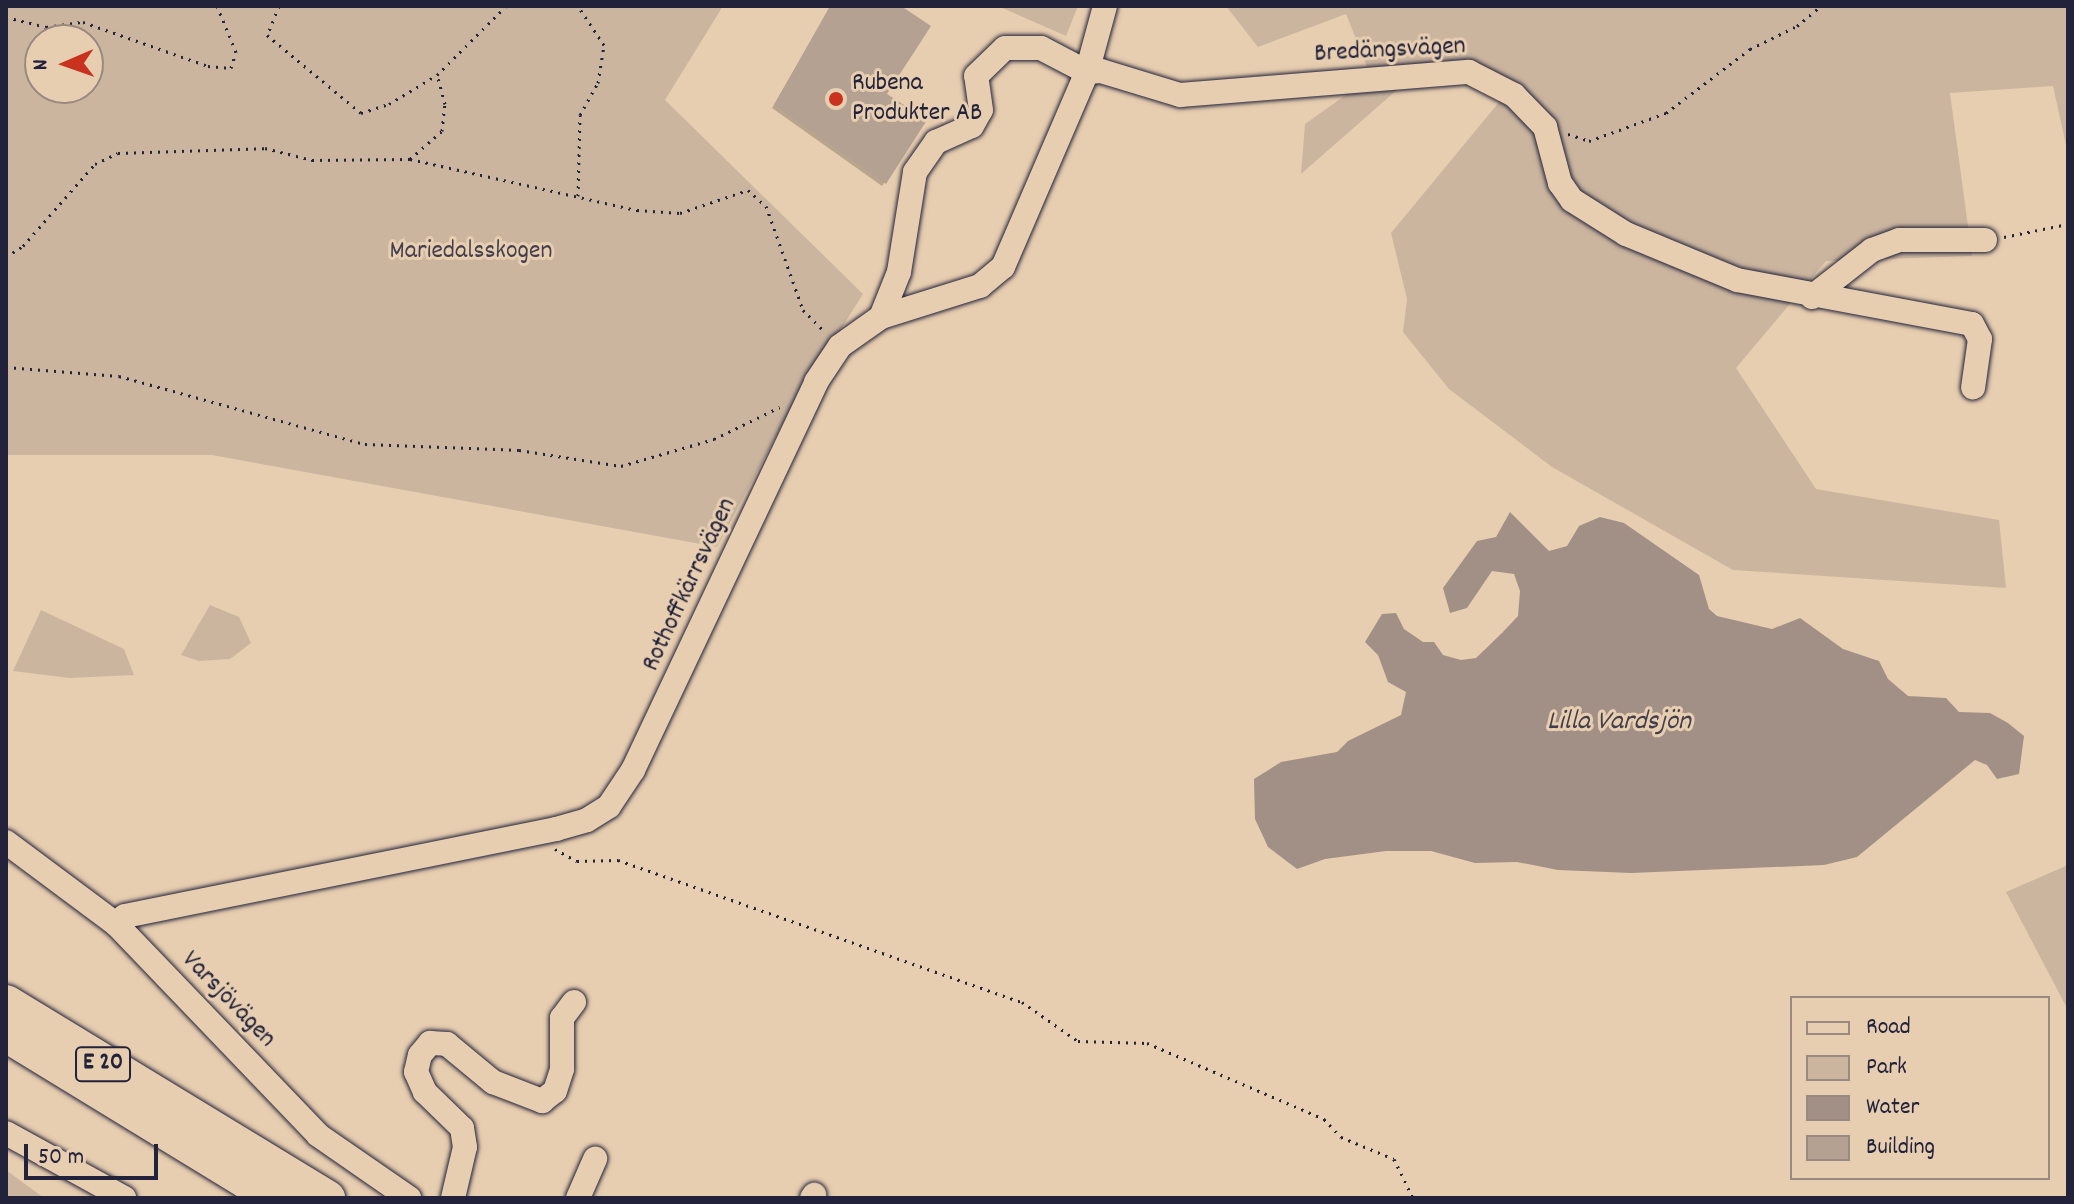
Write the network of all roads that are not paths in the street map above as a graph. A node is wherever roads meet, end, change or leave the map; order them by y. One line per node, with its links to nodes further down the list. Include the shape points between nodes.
1 (1105, 6): 2 (street, Rothoffkärrsvägen)
2 (1087, 72): 4 (street, Bredängsvägen, via 1101,71 1161,91 1215,95 1469,72 1514,95 1545,127 1551,159 1572,200 1626,234 1700,268); 5 (street, Rothoffkärrsvägen, via 1003,267 980,286); 5 (street, Bredängsvägen, via 1041,48 1005,48 976,76 981,110 972,126 936,142 915,172 899,272)
3 (1985, 240): 4 (street, via 1899,240 1872,250)
4 (1812, 297): 6 (street, via 1972,324 1980,339)
5 (881, 317): 8 (street, Rothoffkärrsvägen, via 840,346 816,382 621,791 597,815 556,829 125,916)
6 (1973, 388)
7 (6, 842): 8 (street, Varsjövägen)
8 (116, 924): 17 (street, Varsjövägen, via 318,1135)
9 (574, 1002): 18 (street, via 560,1028 562,1069 555,1091 542,1101 493,1082 447,1044 430,1043 420,1055 416,1072 425,1092 462,1128 465,1147)
10 (6, 1003): 16 (highway, E 20)
11 (6, 1034): 15 (highway, E 20)
12 (6, 1133): 14 (street)
13 (595, 1159): 19 (street)
14 (124, 1198)
15 (275, 1198)
16 (327, 1198)
17 (409, 1198)
18 (453, 1198)
19 (578, 1198)

